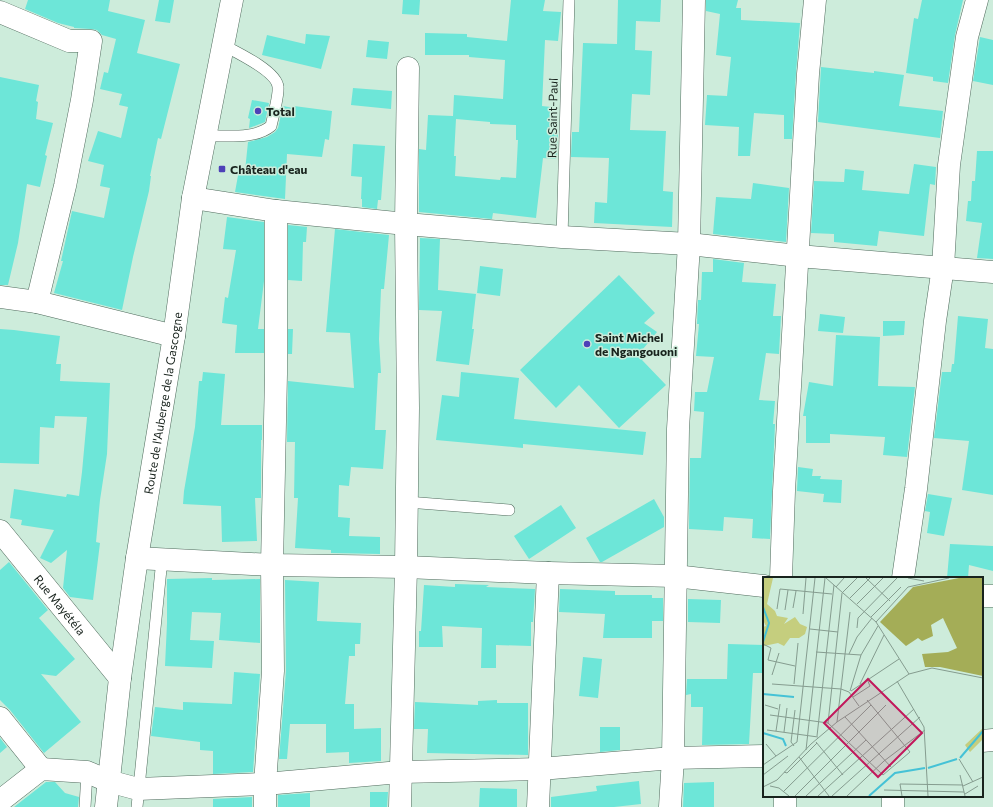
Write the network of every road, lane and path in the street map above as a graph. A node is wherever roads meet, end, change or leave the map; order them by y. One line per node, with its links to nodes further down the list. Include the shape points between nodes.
1 (2, 0): 7 (street)
2 (232, 0): 8 (street, Route de l'Auberge de la Gascogne)
3 (569, 0): 14 (lane, Rue Saint-Paul)
4 (694, 0): 15 (street)
5 (815, 0): 16 (street, via 808,74)
6 (977, 0): 17 (street, via 966,37 949,165)
7 (0, 12): 20 (street, via 69,41 91,41 65,186)
8 (223, 44): 10 (street, Route de l'Auberge de la Gascogne); 10 (lane, via 259,64 274,78 278,86 271,126 264,132 248,135)
9 (408, 68): 13 (street)
10 (204, 136): 11 (street, Route de l'Auberge de la Gascogne)
11 (193, 198): 12 (street); 21 (street, Route de l'Auberge de la Gascogne)
12 (276, 211): 13 (street); 27 (street)
13 (406, 224): 14 (street); 22 (street)
14 (562, 238): 15 (street)
15 (689, 244): 16 (street); 30 (street, via 678,429)
16 (798, 256): 17 (street); 31 (street)
17 (943, 268): 18 (street); 32 (street)
18 (993, 272)
19 (0, 297): 20 (street)
20 (37, 302): 21 (street)
21 (174, 336): 25 (street, Route de l'Auberge de la Gascogne)
22 (407, 502): 23 (lane); 28 (street)
23 (509, 510)
24 (0, 531): 34 (street, Rue Mayétéla)
25 (137, 558): 26 (street); 34 (street, Route de l'Auberge de la Gascogne)
26 (162, 559): 27 (street); 44 (lane)
27 (272, 564): 28 (street); 43 (street, via 273,671)
28 (406, 567): 29 (street); 41 (street)
29 (548, 573): 30 (street); 39 (street)
30 (676, 576): 33 (street); 37 (street)
31 (781, 577)
32 (903, 577)
33 (763, 586)
34 (120, 678): 42 (street, Route de l'Auberge de la Gascogne)
35 (0, 718): 38 (street)
36 (763, 756): 37 (street)
37 (673, 758): 39 (street); 51 (street)
38 (41, 769): 40 (street); 45 (street)
39 (540, 770): 41 (street); 50 (street)
40 (87, 772): 42 (street); 46 (lane)
41 (400, 772): 43 (street); 49 (street)
42 (108, 780): 44 (street); 47 (street, Route de l'Auberge de la Gascogne)
43 (265, 784): 44 (street); 48 (street)
44 (137, 798)
45 (0, 801)
46 (86, 807)
47 (106, 807)
48 (265, 807)
49 (400, 807)
50 (538, 807)
51 (670, 807)

